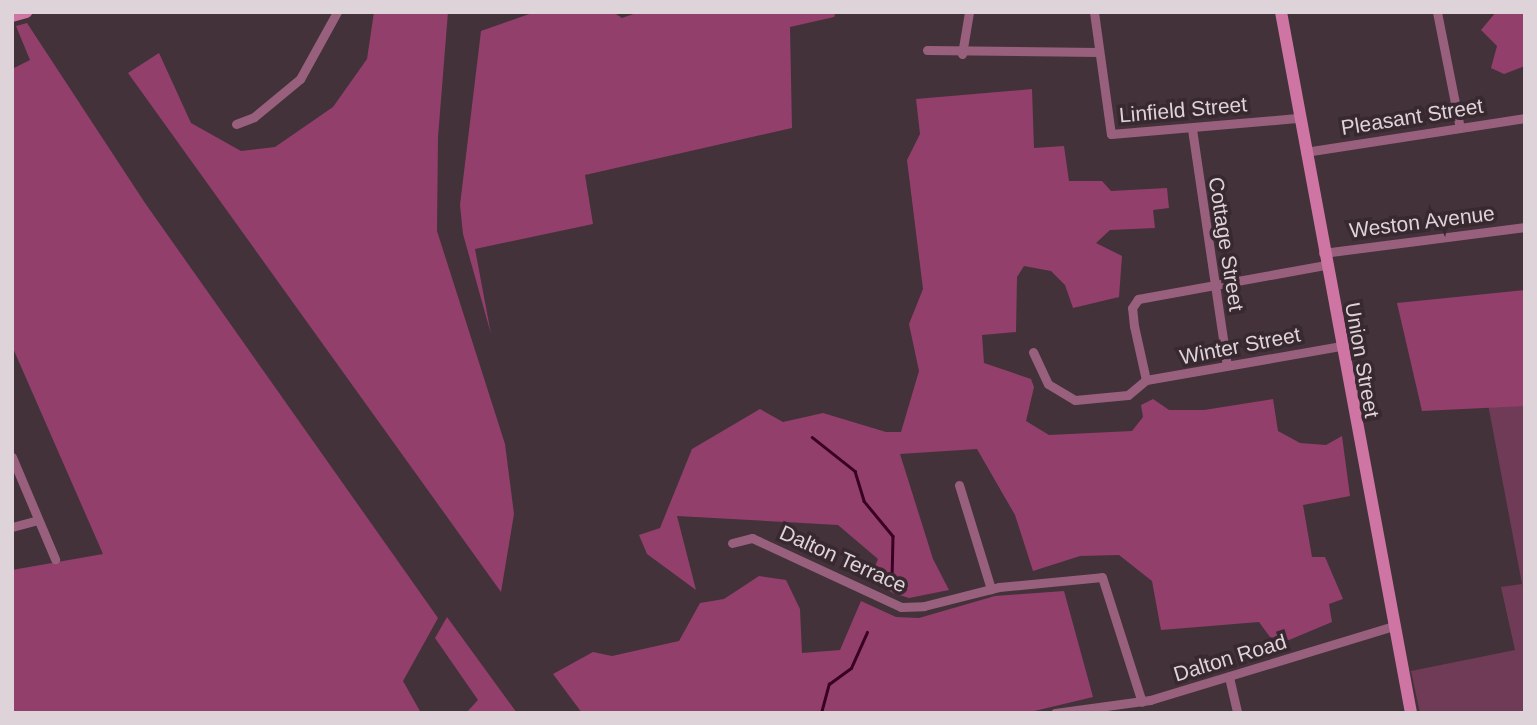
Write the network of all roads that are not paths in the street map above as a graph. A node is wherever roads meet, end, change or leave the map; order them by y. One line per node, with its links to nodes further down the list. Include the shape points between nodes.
1 (26, 12): 7 (main road)
2 (337, 12): 13 (street, via 300,79 254,117)
3 (970, 12): 10 (street)
4 (1094, 12): 9 (street, Linfield Street)
5 (1281, 12): 11 (main road, Union Street)
6 (1437, 12): 15 (street)
7 (12, 16)
8 (927, 50): 10 (street)
9 (1099, 52): 10 (street); 14 (street, Linfield Street, via 1111,134)
10 (962, 54)
11 (1299, 118): 14 (street, Linfield Street); 16 (main road, Union Street)
12 (1525, 118): 15 (street, Pleasant Street)
13 (236, 124)
14 (1192, 128): 19 (street, Cottage Street)
15 (1460, 128): 16 (street, Pleasant Street)
16 (1305, 152): 18 (main road, Union Street)
17 (1525, 227): 18 (street, Weston Avenue)
18 (1324, 259): 19 (street, Weston Avenue); 20 (main road, Union Street)
19 (1214, 285): 22 (street, Cottage Street); 23 (street, Weston Avenue, via 1135,301 1133,326)
20 (1340, 346): 22 (street, Winter Street); 31 (main road, Union Street)
21 (1033, 352): 23 (street, Winter Street, via 1048,384 1075,400 1128,395)
22 (1227, 365): 23 (street, Winter Street)
23 (1146, 380)
24 (12, 457): 26 (street)
25 (959, 485): 30 (street)
26 (38, 520): 27 (street); 29 (street)
27 (12, 527)
28 (732, 543): 30 (street, Dalton Terrace, via 752,538 901,607 924,606)
29 (55, 559)
30 (991, 589): 33 (street, Dalton Terrace, via 1102,577)
31 (1391, 627): 32 (street, Dalton Road); 36 (main road, Union Street)
32 (1229, 677): 33 (street, Dalton Road); 35 (street)
33 (1142, 702): 34 (street, Dalton Road)
34 (1055, 713)
35 (1237, 713)
36 (1411, 713)

